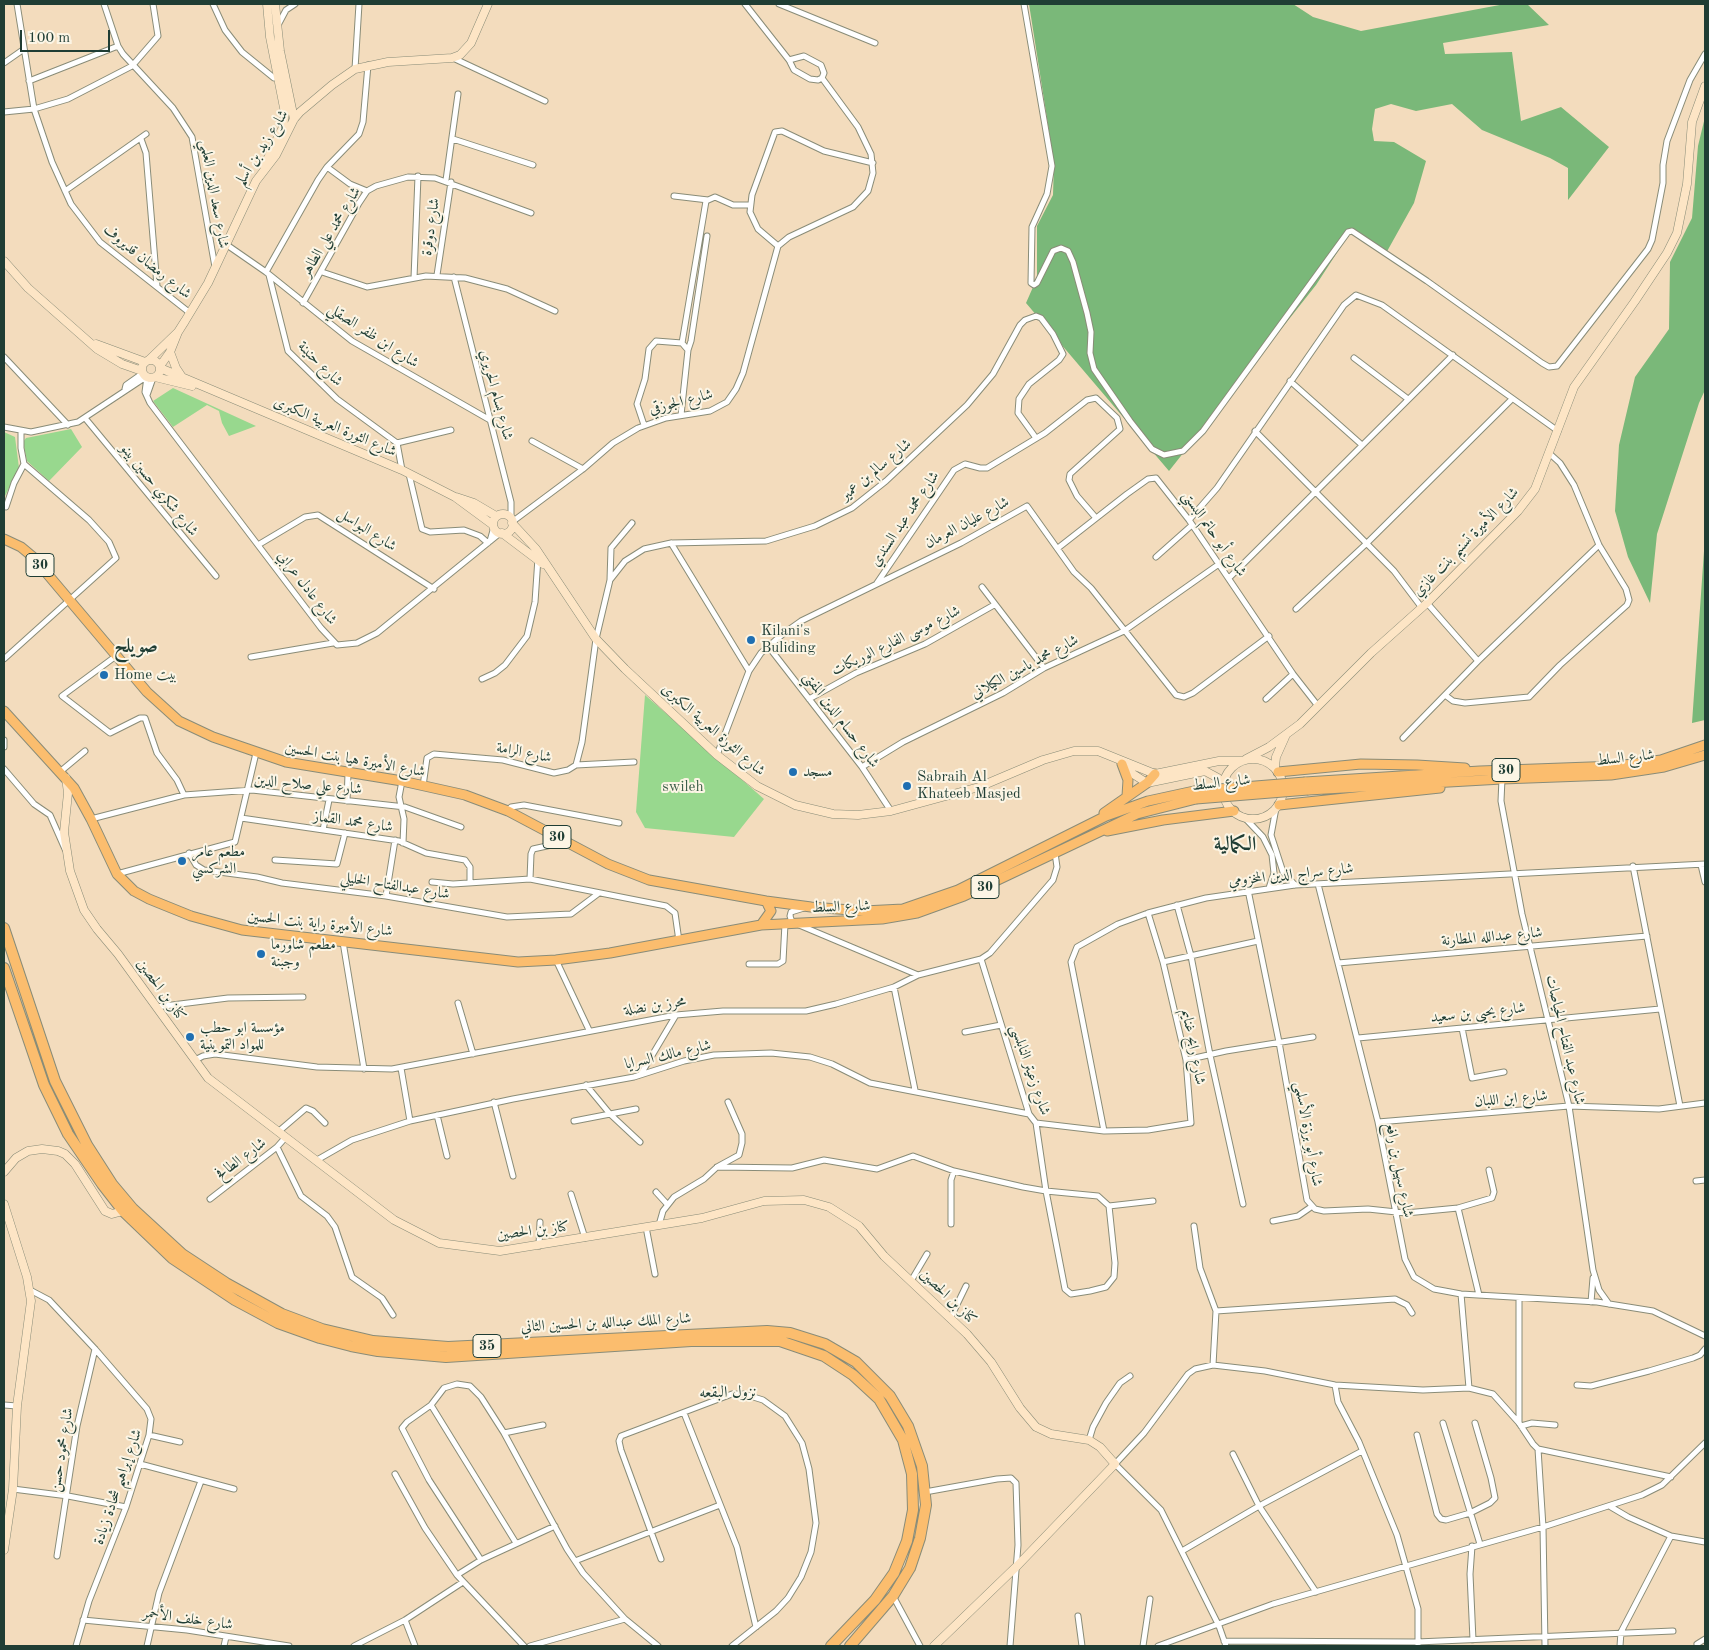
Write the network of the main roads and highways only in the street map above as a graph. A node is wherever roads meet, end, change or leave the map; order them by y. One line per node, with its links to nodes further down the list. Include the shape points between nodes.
1 (4, 539): 17 (main road, شارع الأميرة هيا بنت الحسين / 30, via 33,556 116,656 172,717 213,737 286,762 466,795 508,811 608,864 649,880)
2 (4, 711): 18 (main road, شارع الأميرة راية بنت الحسين / 30, via 63,775 80,799 117,874 141,896 218,925 518,962 556,960)
3 (1705, 745): 7 (main road, شارع السلط / 30, via 1634,764)
4 (1705, 755): 9 (main road, شارع السلط / 30, via 1664,768 1626,774)
5 (1120, 762): 12 (main road, via 1128,780)
6 (1277, 770): 7 (main road, via 1396,764)
7 (1480, 771): 10 (main road, شارع السلط / 30)
8 (1155, 774): 12 (main road)
9 (1471, 781): 10 (main road, شارع السلط / 30); 13 (main road, via 1429,790)
10 (1306, 786): 11 (main road, شارع السلط / 30, bridge)
11 (1195, 795): 15 (main road, شارع السلط / 30, via 1148,801); 16 (main road, شارع السلط / 30, via 1137,814)
12 (1127, 796): 15 (main road)
13 (1278, 806)
14 (1234, 811): 16 (main road)
15 (1085, 825): 17 (main road, شارع السلط / 30, via 977,881 913,907 864,912)
16 (1094, 833): 18 (main road, شارع السلط / 30, via 964,896 917,913 882,919)
17 (766, 901): 18 (main road, via 771,911)
18 (761, 925)
19 (4, 928): 22 (highway, شارع الملك عبدالله بن الحسين الثاني / 35, via 64,1100 91,1152 117,1190 157,1233 182,1254 282,1314 344,1335 402,1345 468,1347 750,1330 780,1332 803,1336 832,1347 856,1362 901,1411 915,1440 926,1492 916,1554 893,1596)
20 (4, 968): 21 (highway, شارع الملك عبدالله بن الحسين الثاني / 35, via 54,1105 75,1144 123,1211 172,1258 235,1300 299,1331 378,1351 446,1356 758,1340 796,1345 835,1361 853,1375 879,1399 898,1429 912,1474 913,1510 907,1540 894,1573 875,1600)
21 (831, 1646)
22 (850, 1646)

